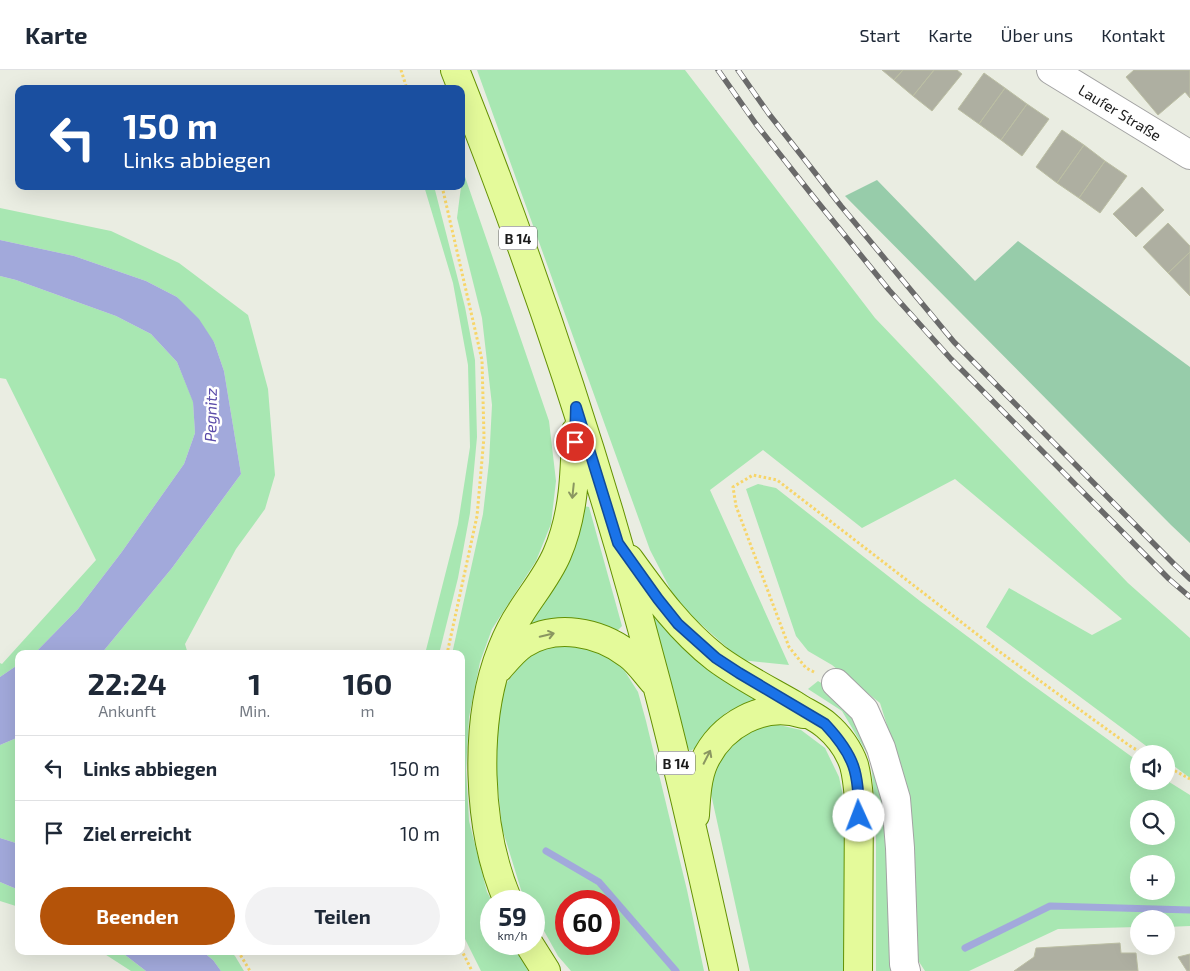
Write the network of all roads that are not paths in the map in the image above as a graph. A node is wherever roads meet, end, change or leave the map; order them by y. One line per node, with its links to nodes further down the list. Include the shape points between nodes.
1 (455, 70): 3 (main road, B 14)
2 (1052, 70): 5 (street, Laufer Straße)
3 (461, 85)
4 (465, 95): 6 (main road, B 14, via 530,269)
5 (1190, 155)
6 (576, 407): 7 (main road, B 14); 8 (main road, one-way to 8, via 572,504 566,530 557,555 510,630)
7 (618, 543): 10 (main road, B 14); 11 (main road, via 658,599 696,641 716,658)
8 (494, 673): 10 (main road, one-way to 10, via 518,648 535,638 567,632 584,633 600,638 629,655); 13 (main road, via 484,729 482,786 490,842)
9 (836, 683): 18 (street, via 864,710 881,748 896,799)
10 (657, 686): 12 (main road, B 14)
11 (814, 718): 12 (main road, one-way to 11, via 703,763 725,732 758,713 776,710); 17 (main road, via 825,724 845,747 854,764 857,780)
12 (695, 839): 16 (main road, B 14)
13 (504, 890)
14 (536, 955): 15 (main road)
15 (546, 971)
16 (724, 971)
17 (858, 971)
18 (906, 971)

